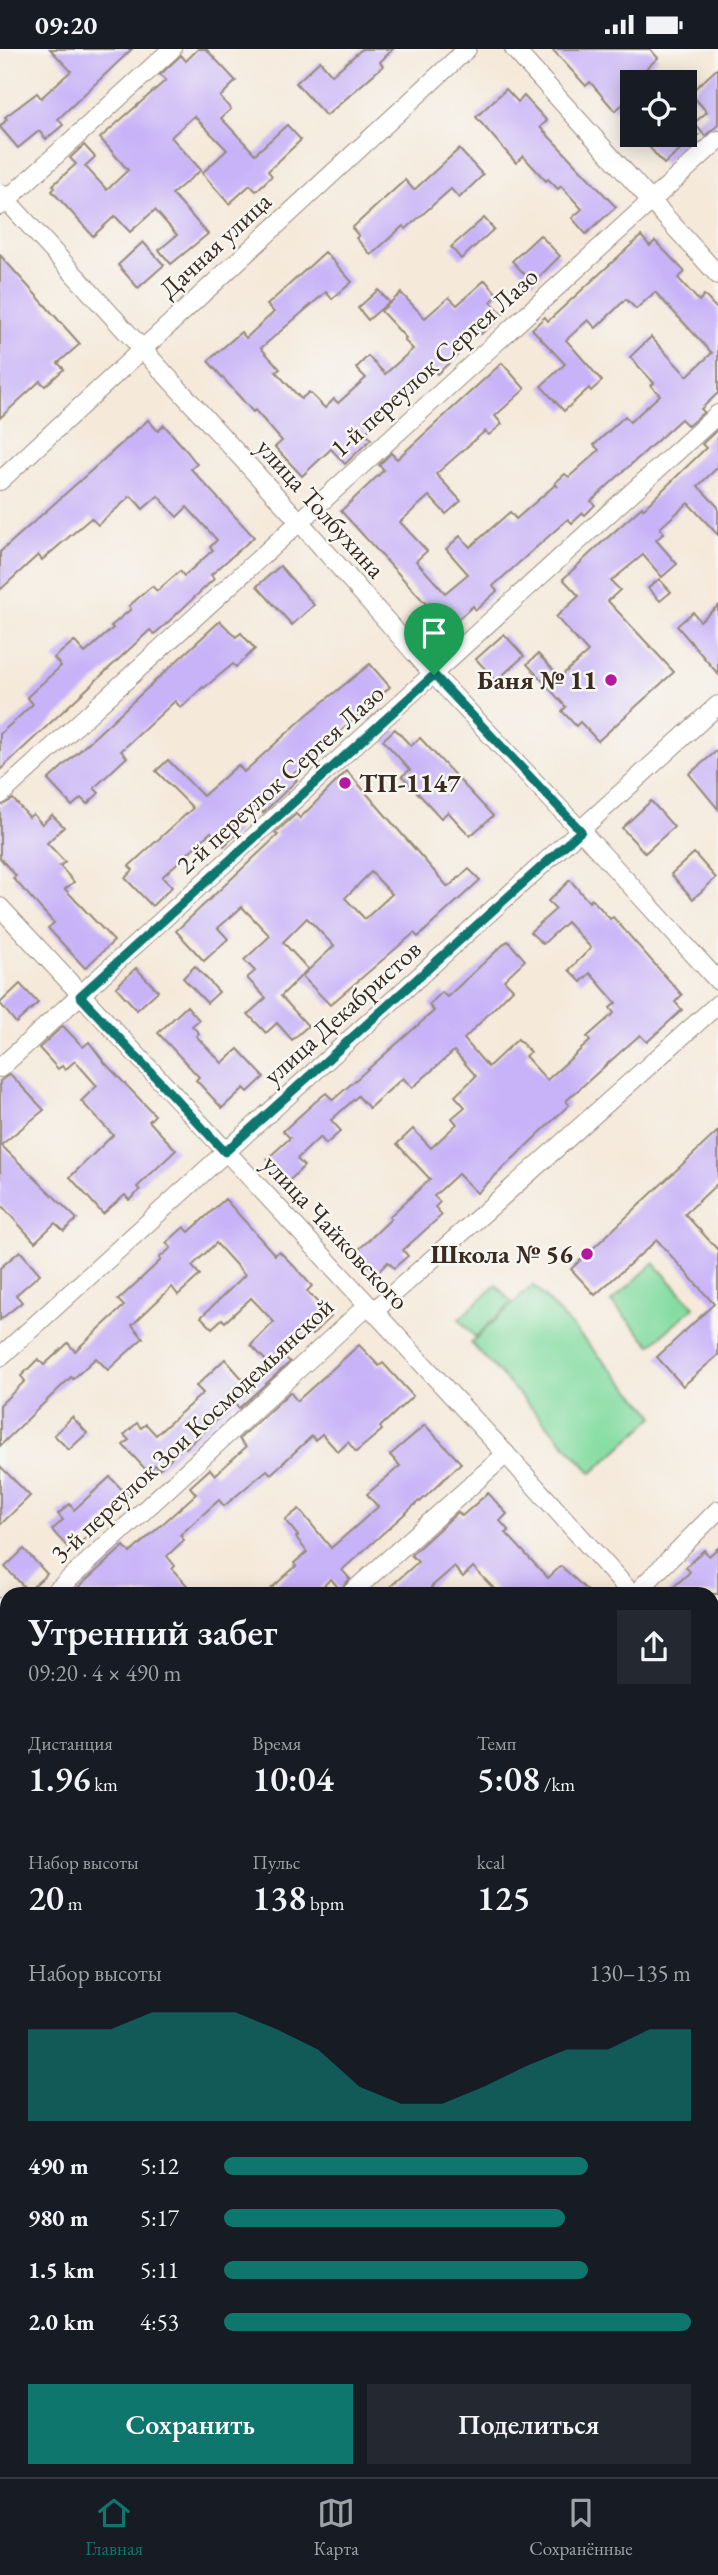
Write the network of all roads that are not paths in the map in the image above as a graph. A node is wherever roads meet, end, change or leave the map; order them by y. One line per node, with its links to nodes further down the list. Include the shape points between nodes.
1 (173, 49): 5 (street)
2 (467, 49): 8 (street, Дачная улица)
3 (513, 49): 6 (street)
4 (718, 140): 6 (street, 1-й переулок Сергея Лазо)
5 (2, 200): 8 (street, улица Толбухина)
6 (650, 201): 7 (street); 11 (street, 1-й переулок Сергея Лазо)
7 (718, 275)
8 (141, 349): 10 (street, Дачная улица); 11 (street, улица Толбухина)
9 (718, 414): 12 (street, 2-й переулок Сергея Лазо)
10 (0, 481)
11 (299, 520): 12 (street, улица Толбухина); 14 (street, 1-й переулок Сергея Лазо)
12 (434, 675): 15 (street, улица Толбухина); 18 (street, 2-й переулок Сергея Лазо)
13 (718, 705): 15 (street, улица Декабристов)
14 (0, 795)
15 (581, 831): 17 (street, улица Толбухина); 21 (street, улица Декабристов)
16 (0, 907): 18 (street, улица Чайковского)
17 (718, 981)
18 (80, 996): 20 (street, 2-й переулок Сергея Лазо); 21 (street, улица Чайковского)
19 (718, 1004): 22 (street, 3-й переулок Зои Космодемьянской)
20 (0, 1067)
21 (225, 1152): 22 (street, улица Чайковского); 23 (street, улица Декабристов)
22 (371, 1308): 24 (street, улица Чайковского); 26 (street, 3-й переулок Зои Космодемьянской)
23 (0, 1357)
24 (506, 1454): 27 (street); 28 (street, улица Чайковского)
25 (718, 1510): 29 (street)
26 (60, 1587)
27 (358, 1587)
28 (627, 1587)
29 (640, 1587)

